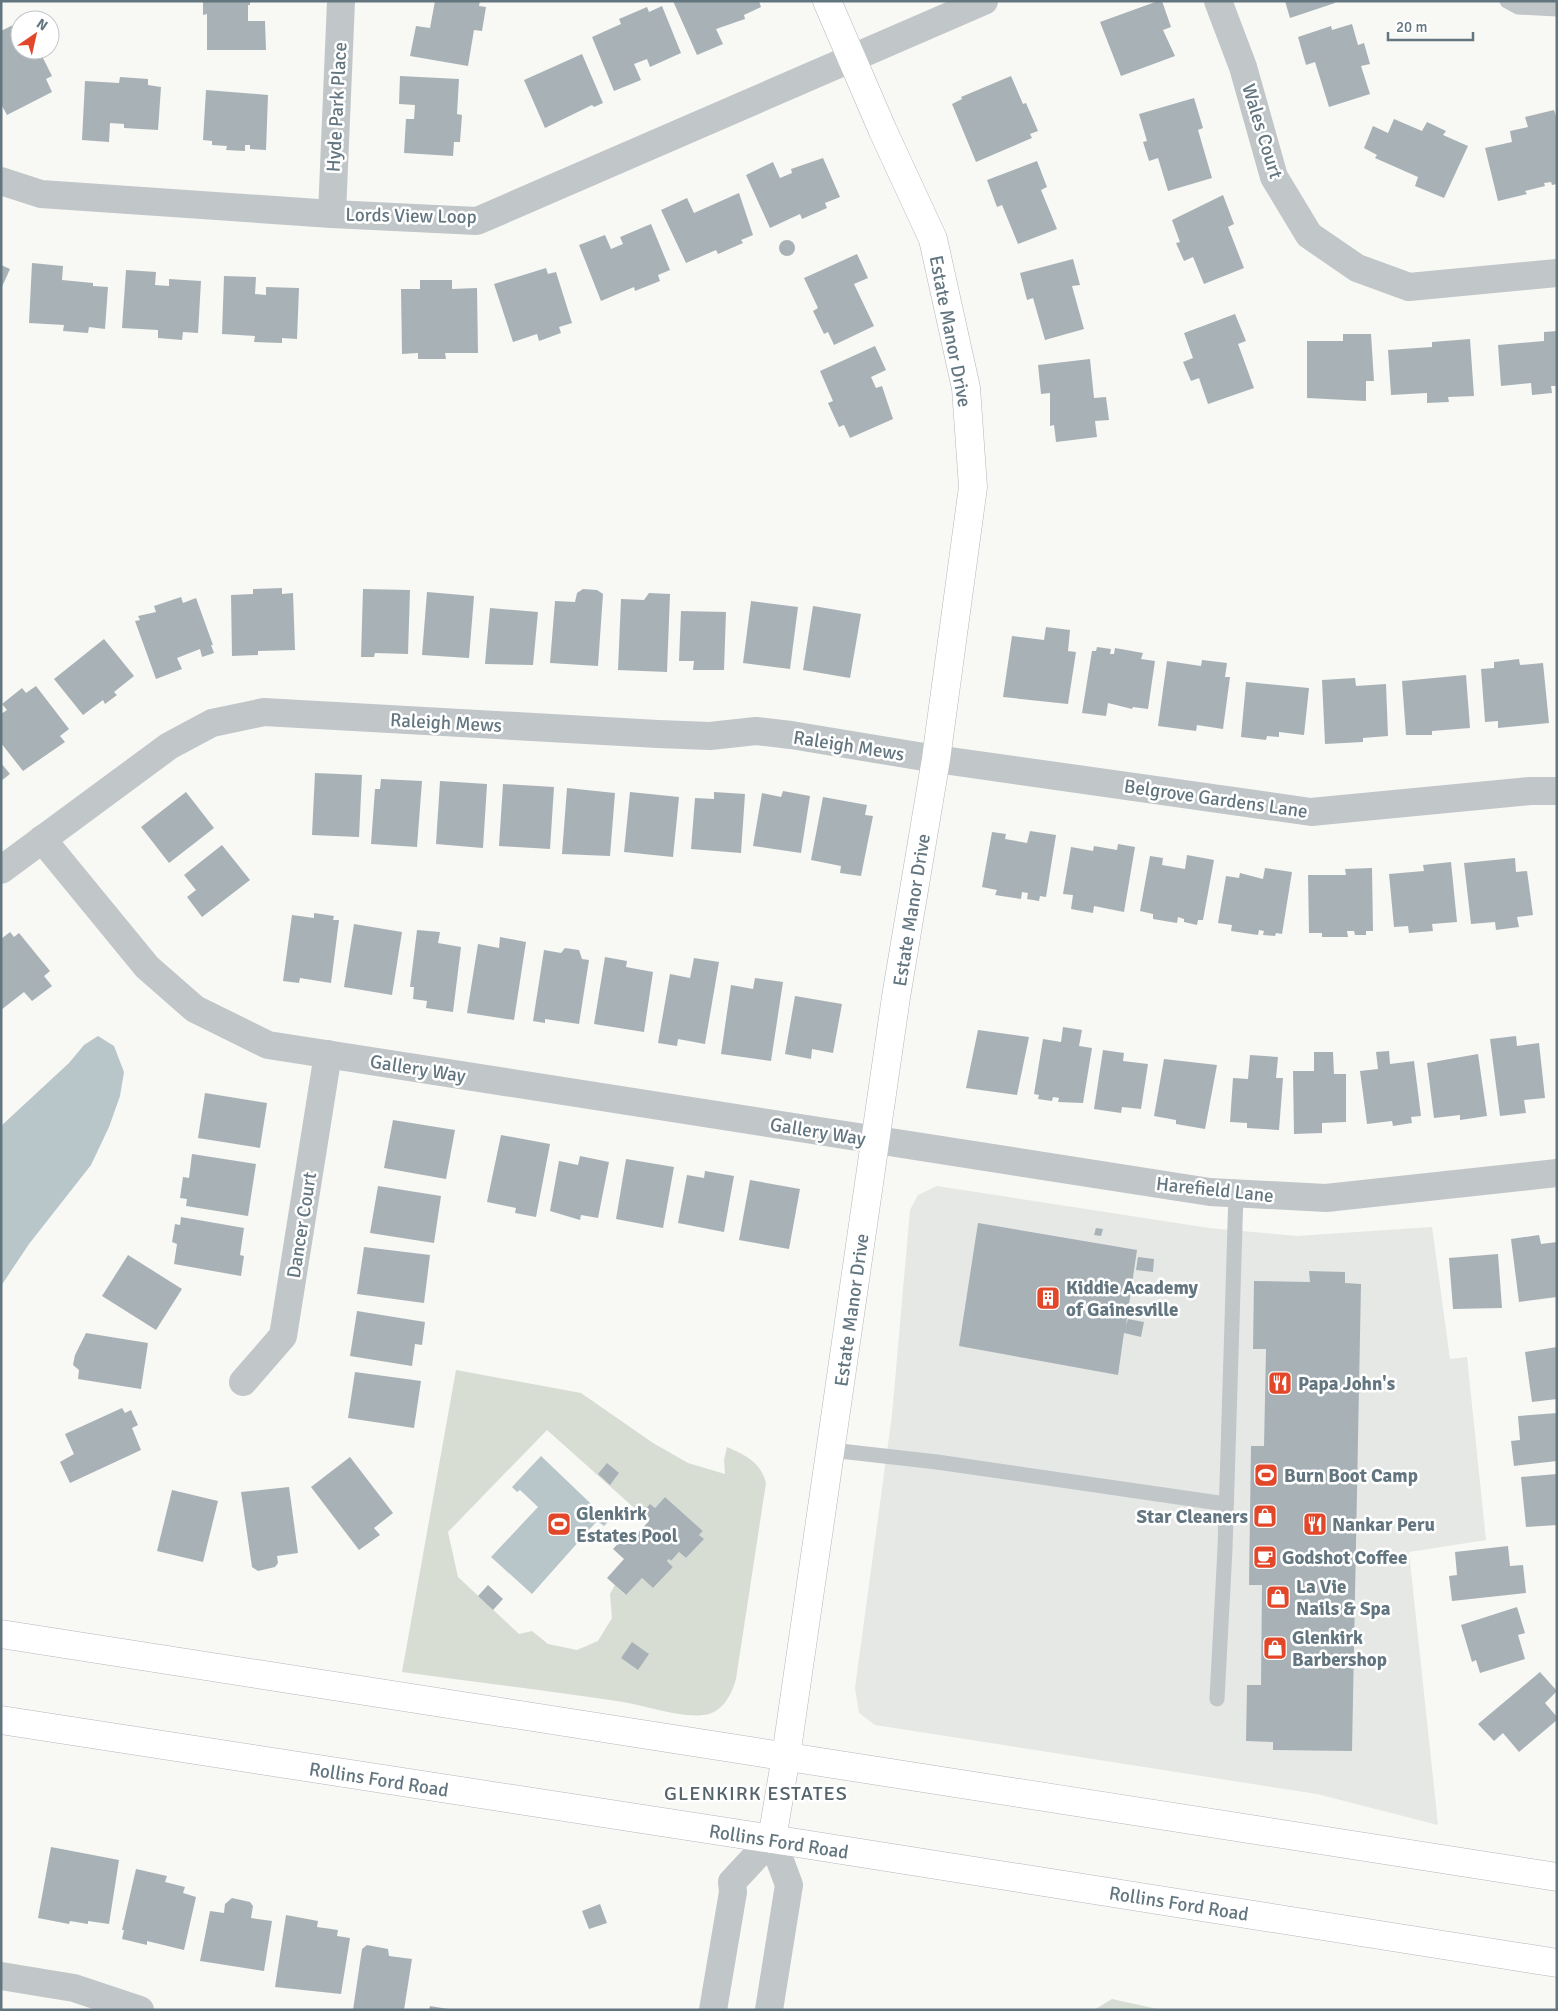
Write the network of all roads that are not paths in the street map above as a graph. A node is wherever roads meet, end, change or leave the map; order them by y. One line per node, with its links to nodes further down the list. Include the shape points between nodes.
1 (341, 1): 9 (street, Hyde Park Place)
2 (827, 1): 7 (main road, Estate Manor Drive)
3 (984, 1): 7 (street, Lords View Loop)
4 (1218, 1): 10 (street, Wales Court, via 1243,68 1274,177 1309,235 1357,268 1409,287)
5 (1507, 1): 6 (lane, via 1518,7)
6 (1557, 9)
7 (852, 60): 9 (street, Lords View Loop, via 477,221); 11 (main road, Estate Manor Drive, via 933,239 966,388 973,487)
8 (1, 181): 9 (street, Lords View Loop, via 40,194)
9 (332, 214)
10 (1557, 273)
11 (936, 759): 12 (street, Belgrove Gardens Lane, via 1311,812); 13 (street, Raleigh Mews, via 756,731 710,736 264,712 212,723 169,746); 16 (main road, Estate Manor Drive)
12 (1557, 790)
13 (42, 839): 14 (street, Raleigh Mews); 15 (street, Gallery Way, via 147,967 194,1009 268,1045)
14 (1, 870)
15 (328, 1054): 16 (street, Gallery Way); 19 (street, Dancer Court, via 283,1336)
16 (876, 1140): 18 (street, Harefield Lane, via 1210,1192); 20 (main road, Estate Manor Drive)
17 (1557, 1173): 18 (street, Harefield Lane, via 1326,1198)
18 (1236, 1193): 21 (lane)
19 (243, 1382)
20 (831, 1450): 21 (lane); 25 (main road, Estate Manor Drive)
21 (1226, 1504): 23 (lane)
22 (1, 1634): 25 (main road)
23 (1217, 1699)
24 (1, 1720): 26 (main road, Rollins Ford Road)
25 (786, 1756): 26 (main road, Estate Manor Drive); 27 (main road)
26 (772, 1839): 28 (main road, Rollins Ford Road); 31 (street, via 732,1882); 32 (street, Estate Manor Drive, via 788,1885)
27 (1557, 1877)
28 (1557, 1963)
29 (1, 1976): 30 (street, via 74,1988)
30 (140, 2010)
31 (713, 2010)
32 (769, 2010)

